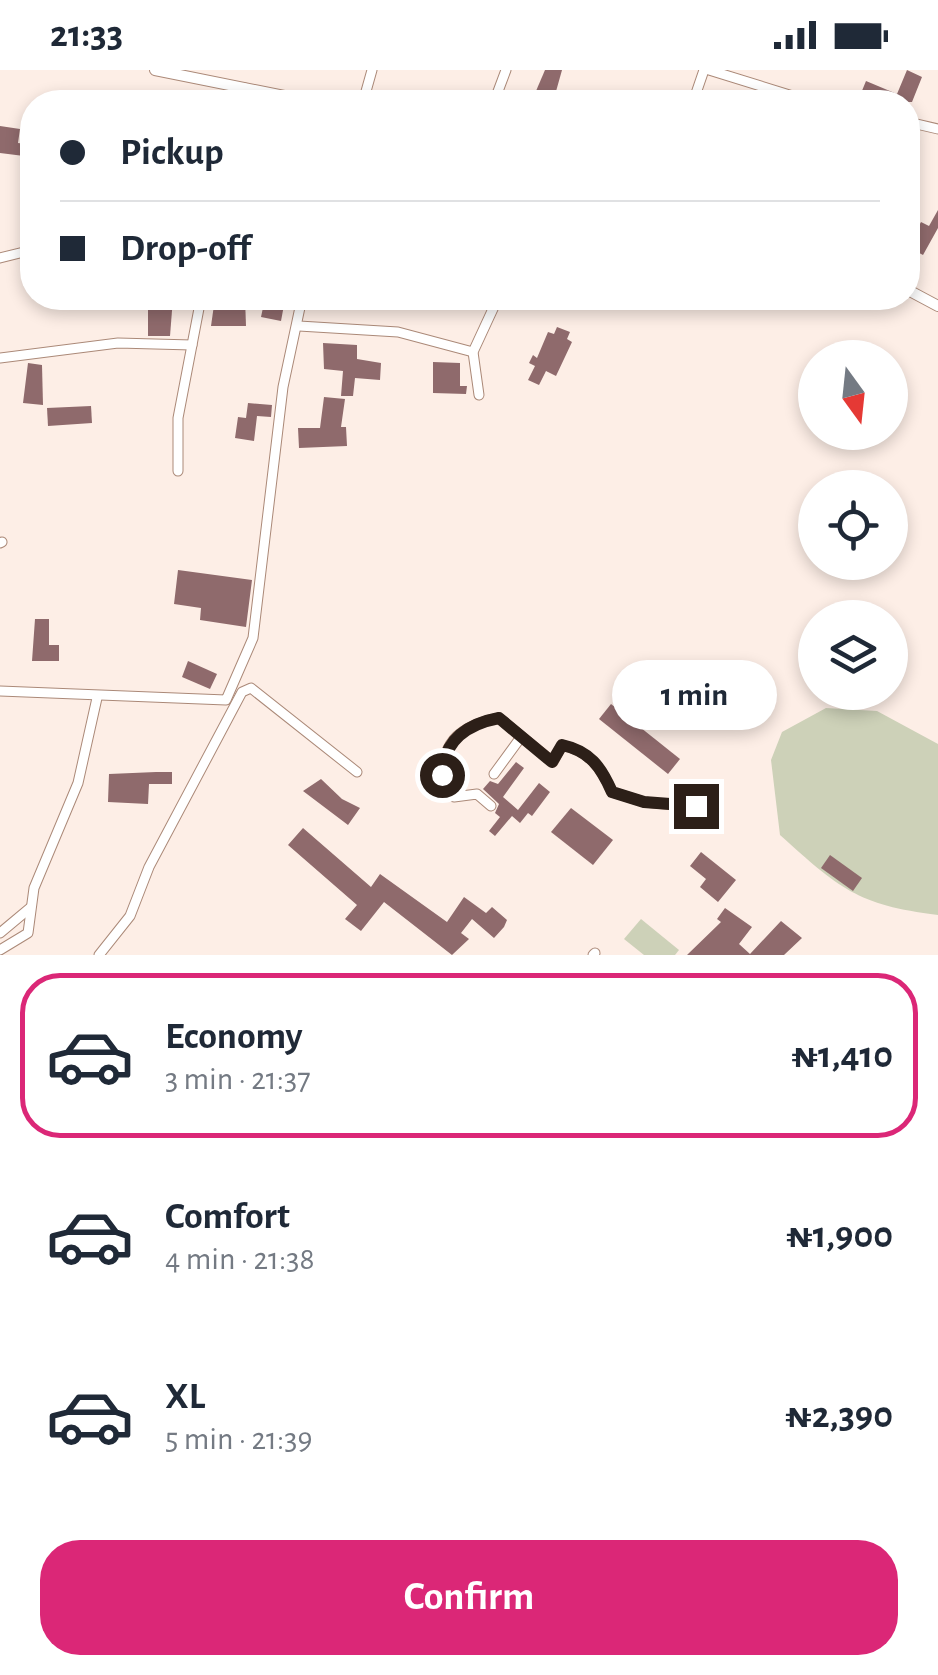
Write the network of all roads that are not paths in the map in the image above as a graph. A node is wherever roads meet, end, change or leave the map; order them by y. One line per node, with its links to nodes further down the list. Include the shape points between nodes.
1 (155, 70): 3 (street)
2 (706, 70): 5 (street)
3 (245, 88): 4 (street)
4 (255, 90)
5 (775, 90)
6 (198, 310): 10 (street)
7 (301, 310): 9 (street)
8 (492, 310): 11 (street)
9 (299, 326): 11 (street, via 398,332); 16 (street, via 284,387 252,638 226,700)
10 (192, 345): 12 (street, via 118,344); 14 (street, via 178,418)
11 (473, 352): 13 (street)
12 (0, 358)
13 (480, 395)
14 (178, 471)
15 (0, 691): 16 (street)
16 (97, 698): 22 (street, via 78,783)
17 (522, 737): 19 (street); 20 (street, via 499,718 469,728 446,752 442,775 454,798 476,794); 21 (street, via 552,762 562,745 582,749 612,792)
18 (357, 772): 25 (street, via 251,688 242,692 149,866 130,916)
19 (494, 774)
20 (491, 806)
21 (696, 806)
22 (30, 908): 23 (street); 24 (street, via 28,933)
23 (0, 933)
24 (0, 950)
25 (100, 955)

